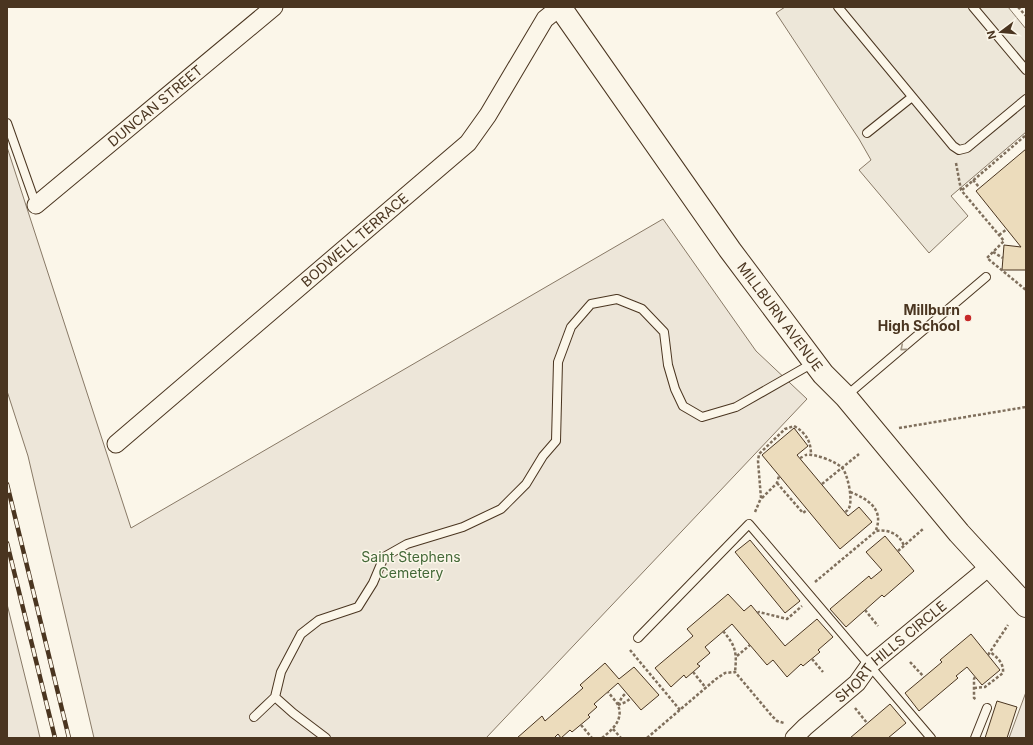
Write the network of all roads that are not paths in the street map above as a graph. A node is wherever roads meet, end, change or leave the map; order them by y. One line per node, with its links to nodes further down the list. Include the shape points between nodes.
1 (274, 7): 10 (street, DUNCAN STREET)
2 (560, 7): 12 (main road, MILLBURN AVENUE, via 730,250); 14 (street, BODWELL TERRACE, via 546,19 488,115 468,143)
3 (838, 7): 6 (lane)
4 (973, 7): 5 (lane)
5 (1026, 70)
6 (912, 97): 7 (lane, via 959,150 967,148); 9 (lane)
7 (1026, 99)
8 (7, 123): 10 (lane)
9 (867, 133)
10 (36, 205)
11 (986, 277): 13 (lane, one-way to 13)
12 (814, 363): 13 (main road, MILLBURN AVENUE); 19 (lane, via 736,407 702,417 683,406 668,365 664,332 642,309 617,299 591,304 571,327 558,362 556,441 543,456 526,484 501,509 463,527 407,544 384,556 373,583 358,607 319,620 301,634 281,672)
13 (846, 397): 15 (main road, MILLBURN AVENUE)
14 (116, 444)
15 (989, 567): 16 (main road, MILLBURN AVENUE); 18 (street, SHORT HILLS CIRCLE)
16 (1026, 606)
17 (638, 638): 18 (lane, via 749,524)
18 (869, 666): 22 (street, SHORT HILLS CIRCLE, via 857,683); 24 (lane)
19 (275, 697): 21 (lane); 23 (lane)
20 (987, 708): 25 (lane)
21 (254, 717)
22 (799, 732)
23 (326, 738)
24 (931, 738)
25 (975, 738)

